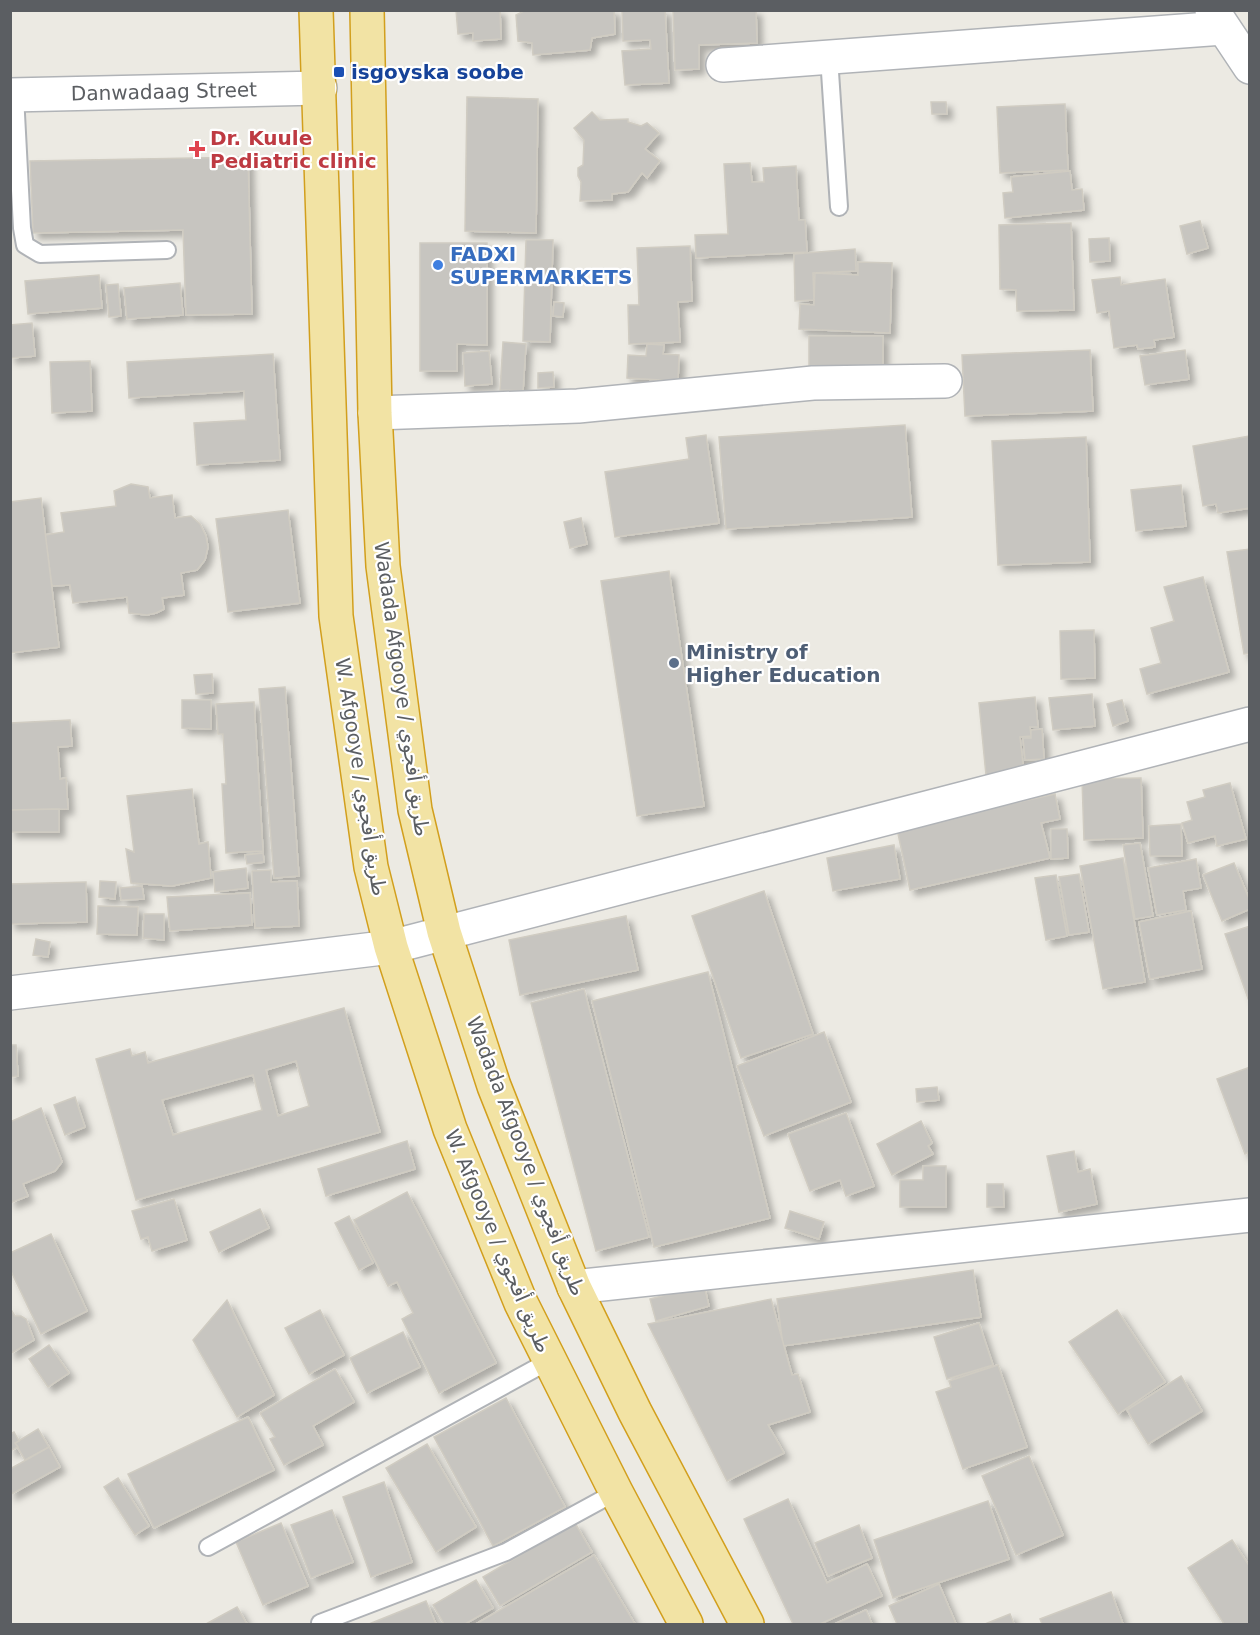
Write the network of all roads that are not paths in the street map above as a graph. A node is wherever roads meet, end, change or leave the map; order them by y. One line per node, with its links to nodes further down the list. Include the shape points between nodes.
1 (316, 10): 7 (highway, W. Afgooye / طريق أفجوي)
2 (366, 10): 12 (highway, Wadada Afgooye / طريق أفجوي)
3 (1217, 19): 4 (street); 6 (street)
4 (829, 57): 5 (street); 9 (lane)
5 (723, 65)
6 (1250, 67)
7 (320, 88): 8 (street, Danwadaag Street); 15 (highway, W. Afgooye / طريق أفجوي, via 336,616 370,867)
8 (13, 95): 10 (lane, via 25,244 40,254)
9 (839, 207)
10 (167, 250)
11 (945, 381): 12 (street, via 813,383 578,406)
12 (375, 413): 14 (highway, Wadada Afgooye / طريق أفجوي, via 383,566 396,672 415,810)
13 (1250, 724): 14 (street)
14 (444, 932): 15 (street); 18 (highway, Wadada Afgooye / طريق أفجوي, via 494,1086)
15 (391, 947): 16 (street); 19 (highway, W. Afgooye / طريق أفجوي, via 450,1129)
16 (10, 993)
17 (1250, 1215): 18 (street)
18 (574, 1287): 24 (highway, Wadada Afgooye / طريق أفجوي)
19 (549, 1361): 20 (highway, W. Afgooye / طريق أفجوي); 21 (lane)
20 (616, 1492): 22 (lane, via 506,1552); 23 (highway, W. Afgooye / طريق أفجوي)
21 (207, 1547)
22 (321, 1623)
23 (686, 1624)
24 (747, 1624)

